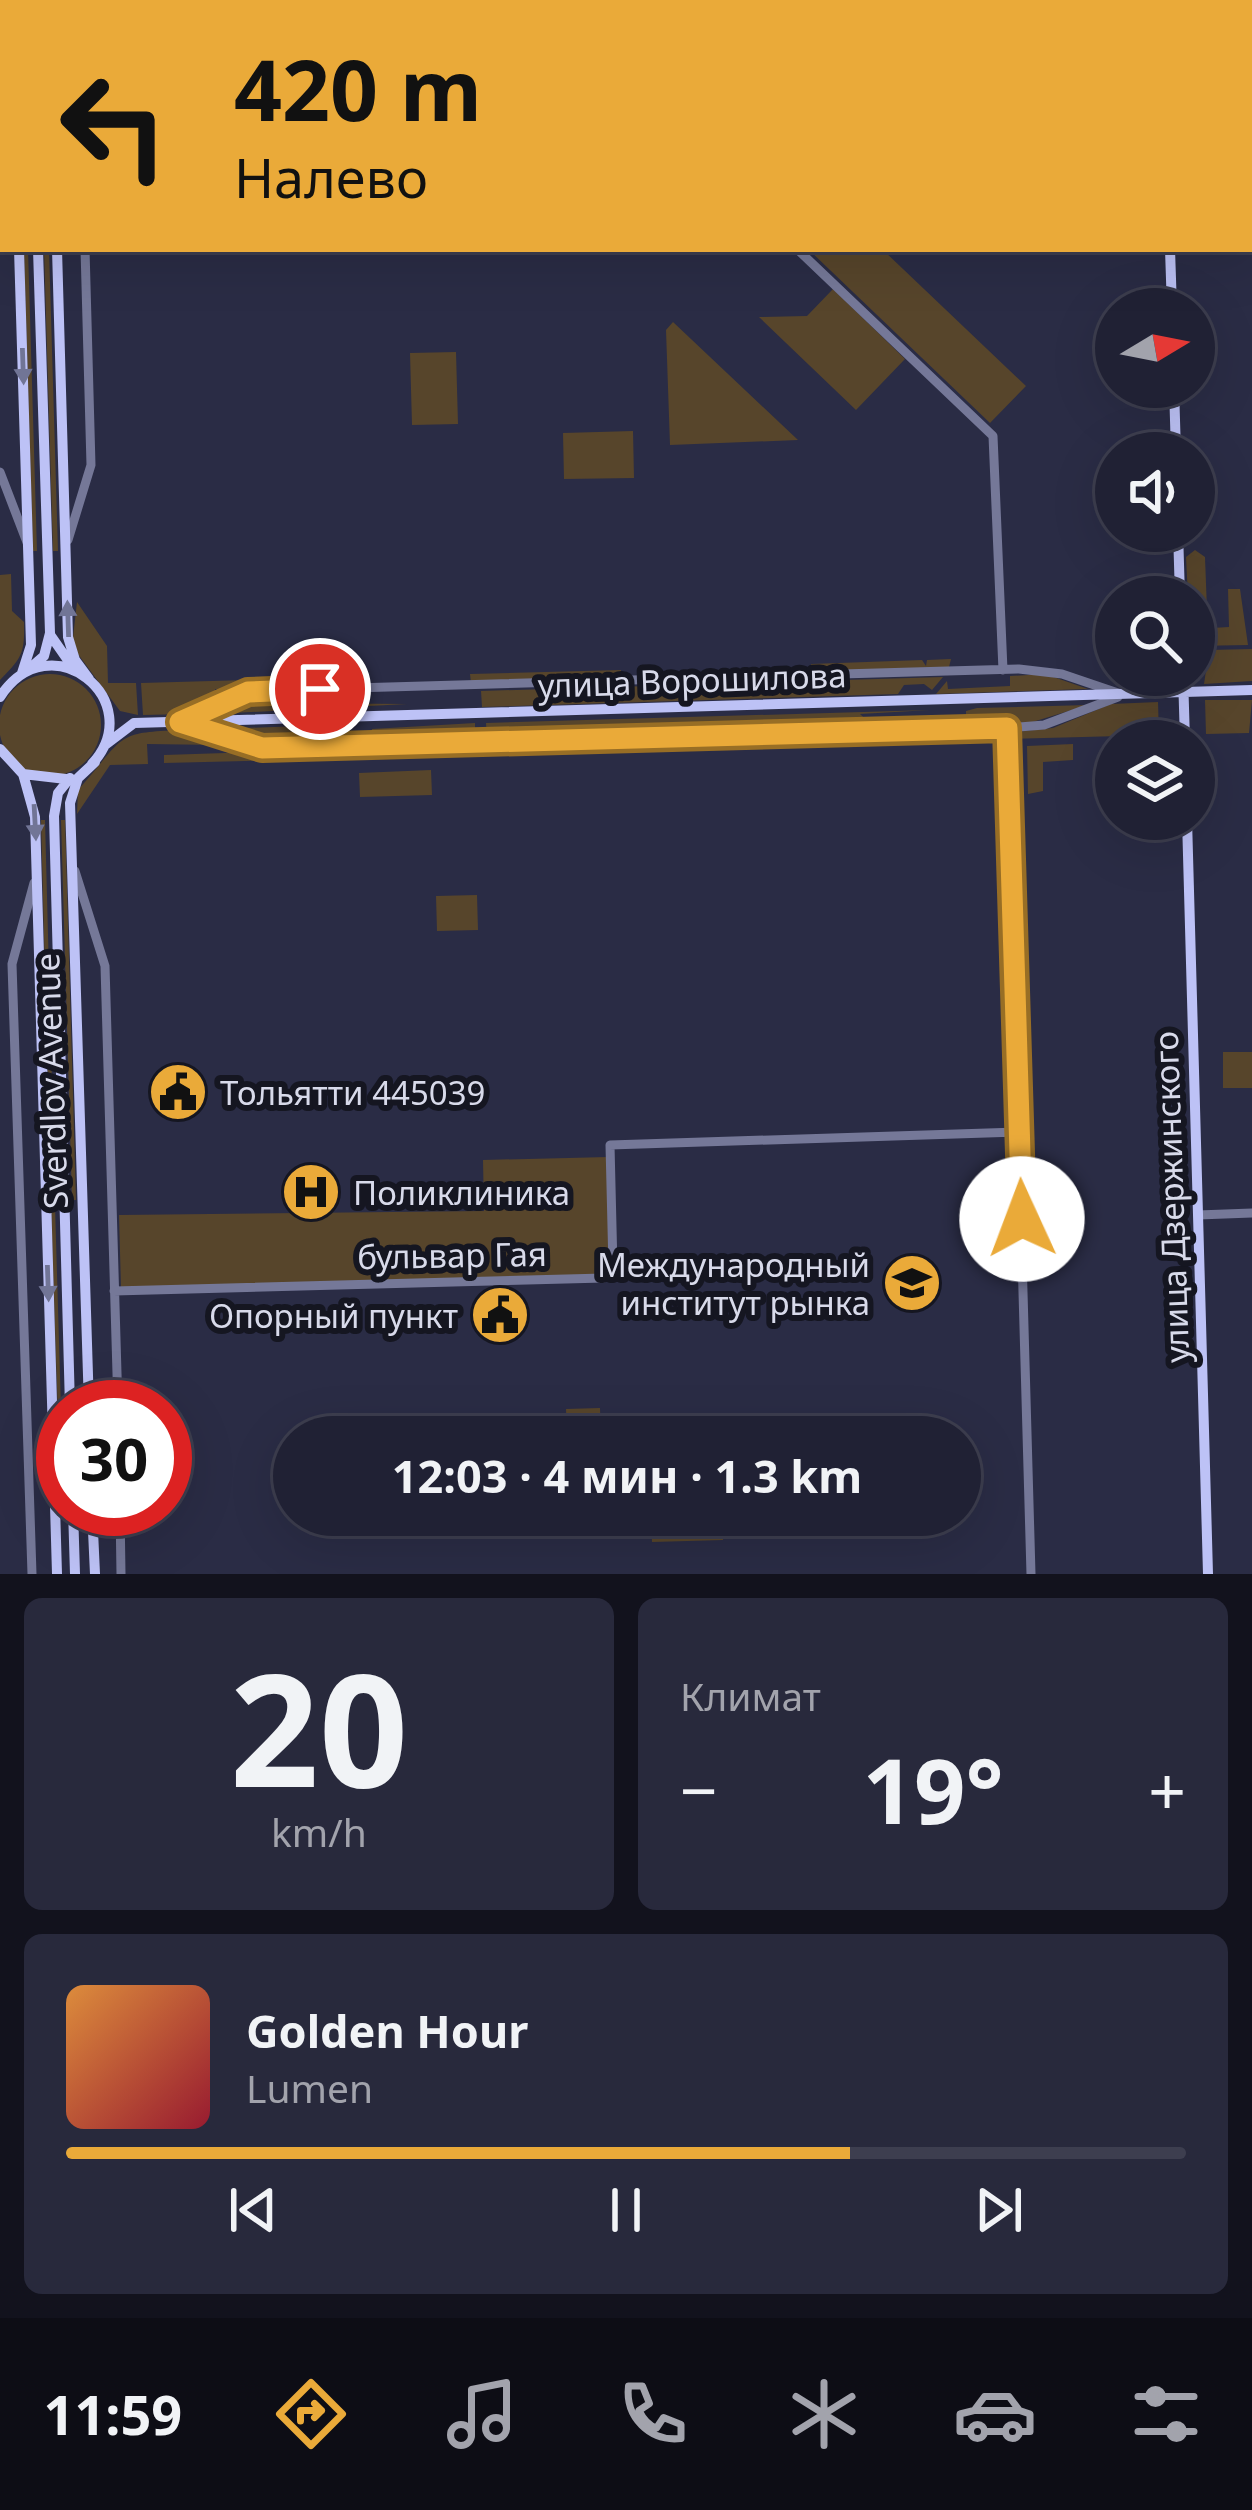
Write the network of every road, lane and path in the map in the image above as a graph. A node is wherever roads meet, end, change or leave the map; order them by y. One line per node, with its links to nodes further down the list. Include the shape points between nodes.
1 (20, 252): 9 (main road, one-way to 9)
2 (38, 252): 11 (main road)
3 (57, 252): 10 (main road)
4 (85, 252): 10 (street, via 91,465)
5 (800, 252): 13 (street, via 993,436)
6 (1170, 252): 7 (main road)
7 (1171, 288)
8 (0, 472): 9 (street)
9 (28, 544): 14 (main road)
10 (66, 545): 15 (main road, one-way to 10, via 68,637)
11 (50, 633): 12 (main road); 14 (main road, via 44,656)
12 (76, 670): 14 (main road); 15 (main road)
13 (1003, 670): 16 (street); 23 (street, via 248,692)
14 (25, 671): 22 (main road)
15 (89, 679): 19 (main road)
16 (1095, 685)
17 (1252, 690): 18 (main road, улица Ворошилова)
18 (1215, 691)
19 (103, 695): 24 (main road); 26 (main road)
20 (1095, 696): 23 (main road, улица Ворошилова)
21 (1121, 696): 25 (street, via 1064,719)
22 (0, 697)
23 (180, 722): 24 (main road, улица Ворошилова); 25 (street, via 262,748)
24 (134, 723): 26 (main road)
25 (1007, 728): 36 (street)
26 (105, 746): 28 (main road, Sverdlov Avenue)
27 (0, 751): 29 (main road)
28 (95, 762): 30 (main road); 34 (main road, Sverdlov Avenue, via 72,792)
29 (23, 774): 31 (main road); 35 (main road, Sverdlov Avenue, one-way to 35, via 33,794)
30 (70, 778): 31 (main road); 32 (main road, Sverdlov Avenue)
31 (38, 780): 32 (main road, Sverdlov Avenue)
32 (54, 816): 40 (main road, Sverdlov Avenue)
33 (1188, 840): 38 (main road, улица Дзержинского)
34 (71, 860): 39 (street, via 105,967); 41 (main road, Sverdlov Avenue)
35 (37, 872): 46 (street, via 12,964); 47 (main road, Sverdlov Avenue, one-way to 47)
36 (1019, 1132): 39 (street, бульвар Гая, via 610,1145 613,1268 604,1278); 51 (street)
37 (1252, 1213): 38 (street)
38 (1198, 1214): 52 (main road, улица Дзержинского)
39 (114, 1291): 42 (street)
40 (69, 1380)
41 (88, 1380)
42 (117, 1380)
43 (74, 1536): 48 (main road)
44 (93, 1536): 49 (main road)
45 (120, 1536): 50 (street)
46 (32, 1574)
47 (57, 1574)
48 (75, 1574)
49 (94, 1574)
50 (121, 1574)
51 (1031, 1574)
52 (1208, 1574)

